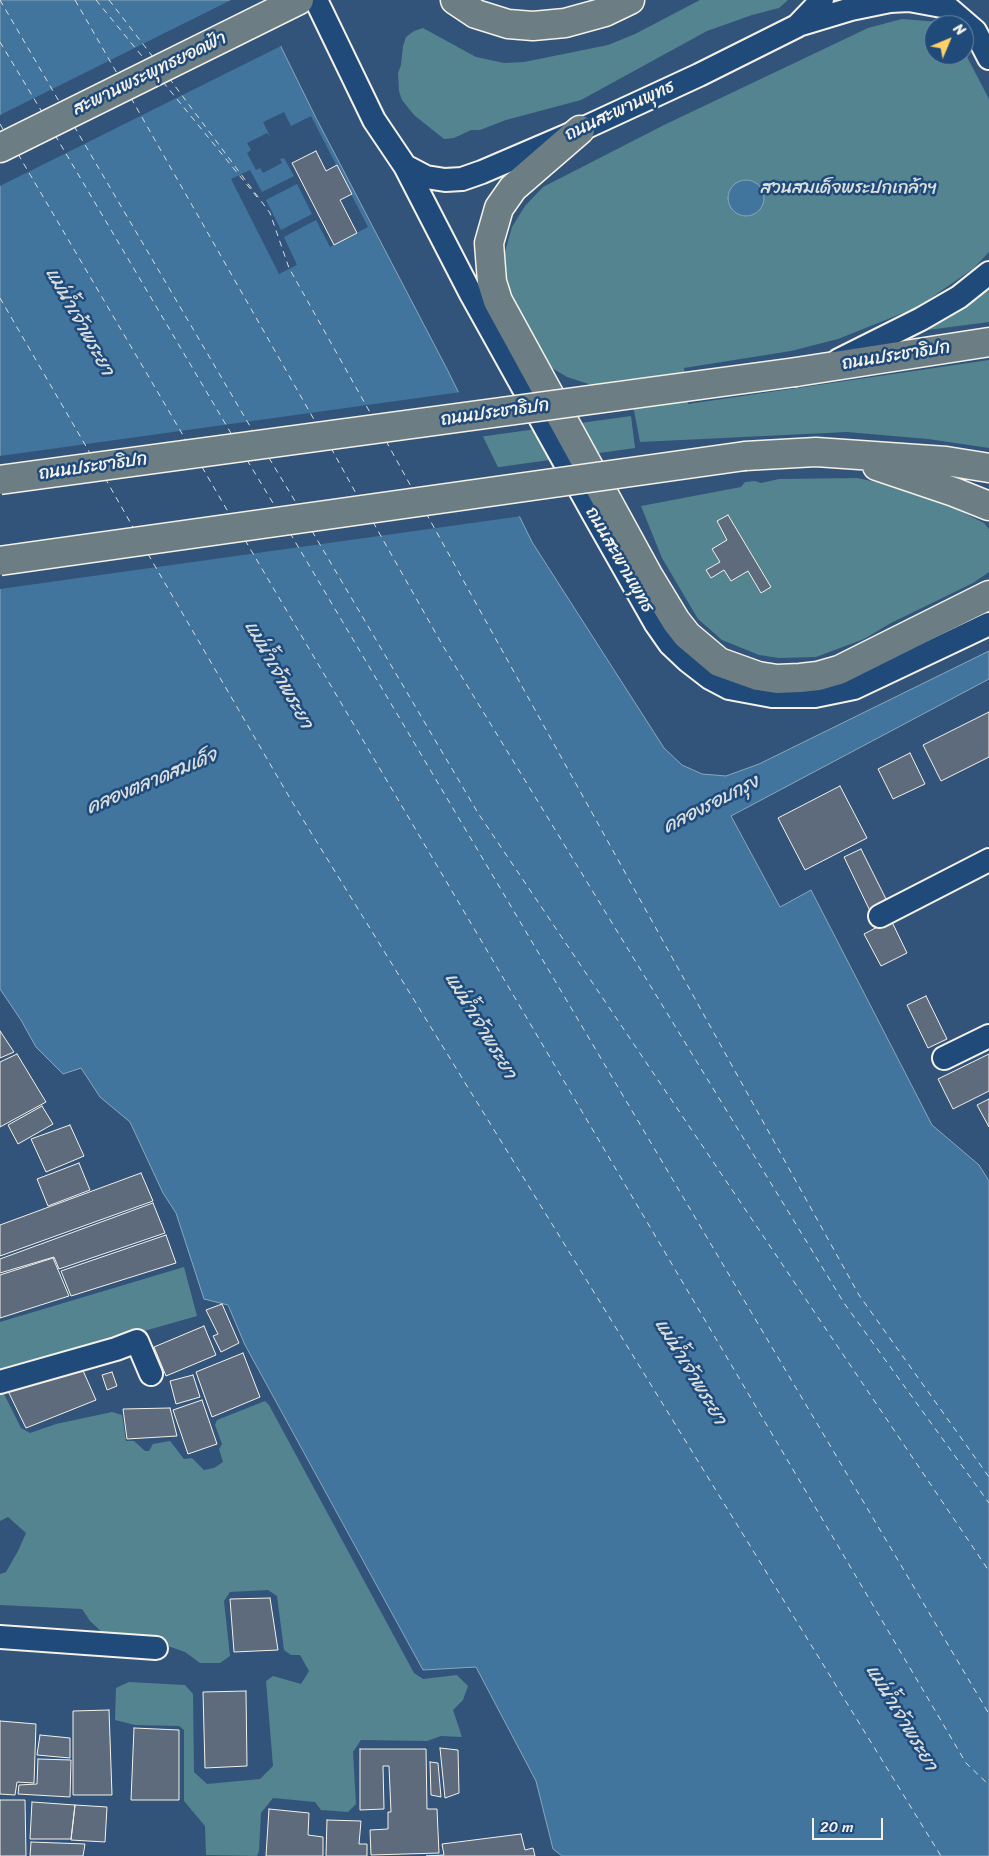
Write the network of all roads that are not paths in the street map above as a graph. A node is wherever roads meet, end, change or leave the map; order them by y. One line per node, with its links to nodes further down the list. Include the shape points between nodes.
1 (299, 0): 11 (main road, สะพานพระพุทธยอดฟ้า)
2 (316, 0): 12 (street, ถนนสะพานพุทธ, via 374,120)
3 (455, 0): 7 (main road, via 476,14 508,24)
4 (491, 0): 7 (main road, via 530,15)
5 (630, 0): 7 (main road, via 605,12)
6 (822, 0): 8 (street, ถนนสะพานพุทธ)
7 (565, 23)
8 (797, 26): 9 (street, via 851,9 909,0 947,7 975,31); 10 (street, ถนนสะพานพุทธ)
9 (989, 58)
10 (580, 130): 12 (street, ถนนสะพานพุทธ, via 462,179 426,177); 21 (main road, via 513,188 500,208 489,243 492,282 498,301 643,566 687,635 719,662 758,676 777,679 809,677 839,670)
11 (0, 148)
12 (405, 166): 22 (street, ถนนสะพานพุทธ, via 471,294 656,624 688,661 729,688 772,696 815,696 854,688)
13 (989, 273): 15 (street, via 958,297 921,319)
14 (989, 342): 15 (main road, ถนนประชาธิปก)
15 (823, 368): 18 (main road, ถนนประชาธิปก, bridge)
16 (844, 455): 17 (main road, via 946,461); 19 (main road); 20 (main road, bridge, via 816,452 745,456)
17 (989, 468)
18 (0, 480)
19 (989, 506)
20 (0, 561)
21 (989, 595)
22 (989, 624)
23 (989, 860): 24 (street)
24 (880, 916)
25 (989, 1036): 26 (street)
26 (944, 1058)
27 (151, 1374): 28 (street, via 137,1341)
28 (0, 1382)
29 (0, 1637): 30 (street)
30 (156, 1648)

